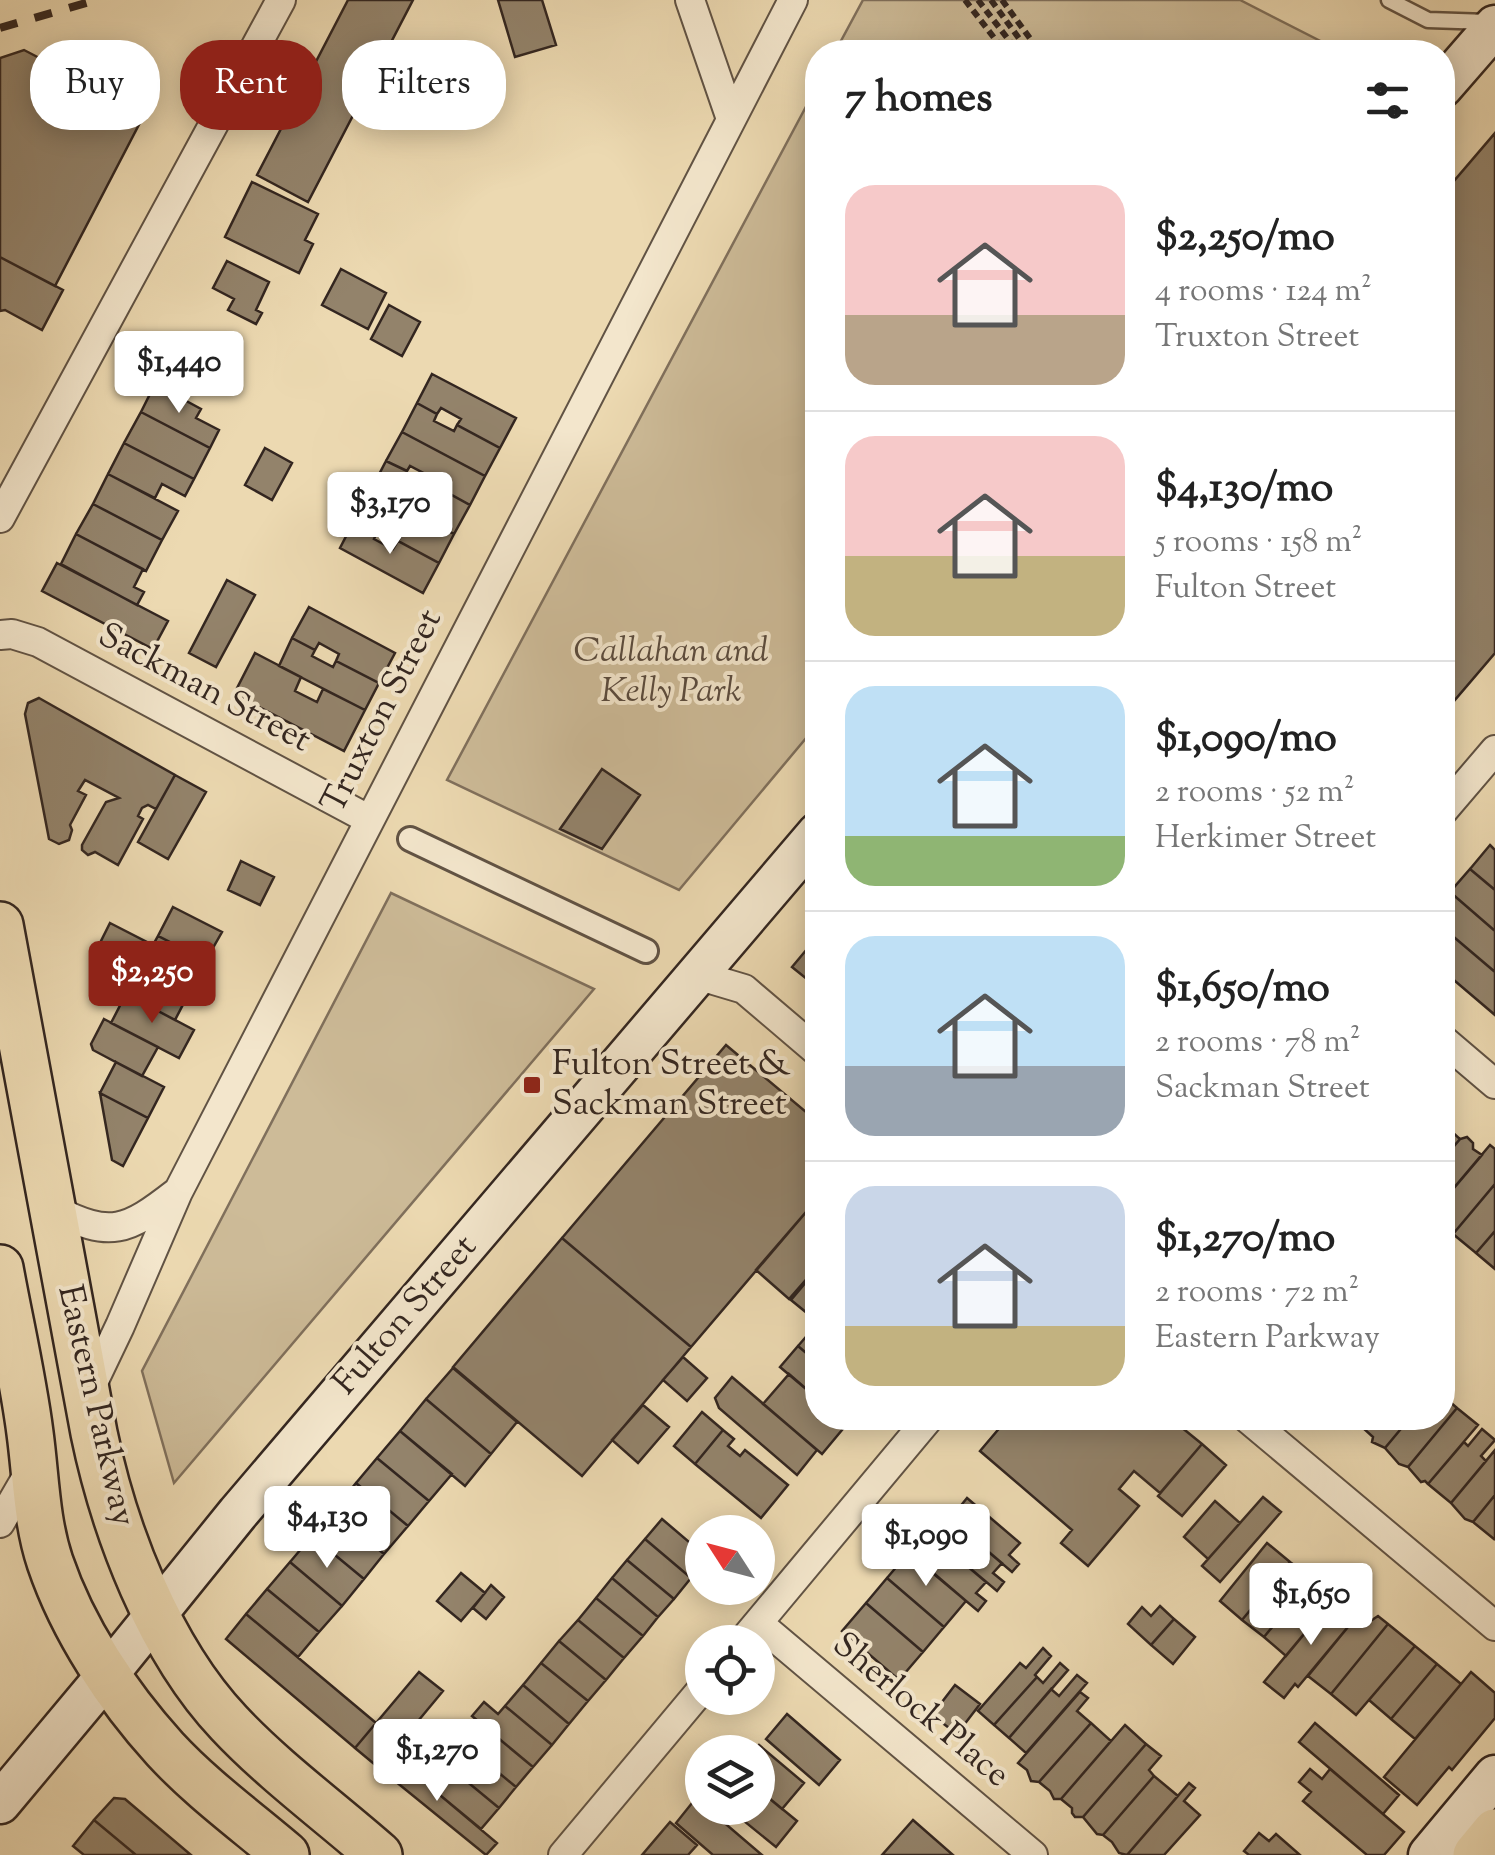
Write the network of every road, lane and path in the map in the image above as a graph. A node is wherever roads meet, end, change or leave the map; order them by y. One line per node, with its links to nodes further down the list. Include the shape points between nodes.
1 (281, 0): 16 (street)
2 (690, 0): 15 (street)
3 (793, 0): 15 (street, Truxton Street)
4 (966, 0): 10 (path)
5 (978, 0): 11 (path)
6 (991, 0): 12 (path)
7 (1002, 0): 13 (path)
8 (1388, 0): 9 (lane, via 1428,20)
9 (1495, 24): 14 (main road)
10 (996, 40)
11 (1009, 40)
12 (1021, 40)
13 (1031, 40)
14 (1455, 72)
15 (731, 120): 20 (street, Truxton Street)
16 (0, 518)
17 (0, 634): 20 (street, Sackman Street, via 38,642)
18 (1495, 750): 19 (street)
19 (1455, 797)
20 (370, 820): 29 (street, Truxton Street)
21 (410, 839): 24 (street)
22 (805, 848): 25 (main road, Fulton Street)
23 (0, 925): 30 (main road, Eastern Parkway)
24 (646, 951)
25 (698, 975): 26 (street, via 744,989); 37 (main road, Fulton Street)
26 (805, 1041)
27 (1455, 1050): 28 (street)
28 (1495, 1084)
29 (178, 1192): 30 (street, Truxton Street, via 131,1224 100,1228); 32 (street, Truxton Street)
30 (53, 1209): 32 (main road, Eastern Parkway)
31 (0, 1268): 35 (main road, Eastern Parkway)
32 (87, 1395): 37 (main road, Eastern Parkway, via 104,1482)
33 (920, 1430): 38 (street)
34 (1262, 1430): 39 (street)
35 (32, 1466): 36 (street); 41 (main road, Eastern Parkway, via 50,1562)
36 (0, 1523)
37 (156, 1612): 41 (main road, Fulton Street); 47 (main road, Eastern Parkway, via 228,1722)
38 (757, 1625)
39 (1495, 1626)
40 (775, 1653): 49 (street, Sherlock Place)
41 (108, 1675): 44 (main road, Fulton Street); 46 (main road, Eastern Parkway, via 165,1750)
42 (685, 1709): 48 (street)
43 (1495, 1776): 50 (main road)
44 (0, 1802)
45 (1495, 1832): 51 (main road)
46 (286, 1855)
47 (380, 1855)
48 (563, 1855)
49 (1033, 1855)
50 (1429, 1855)
51 (1476, 1855)

